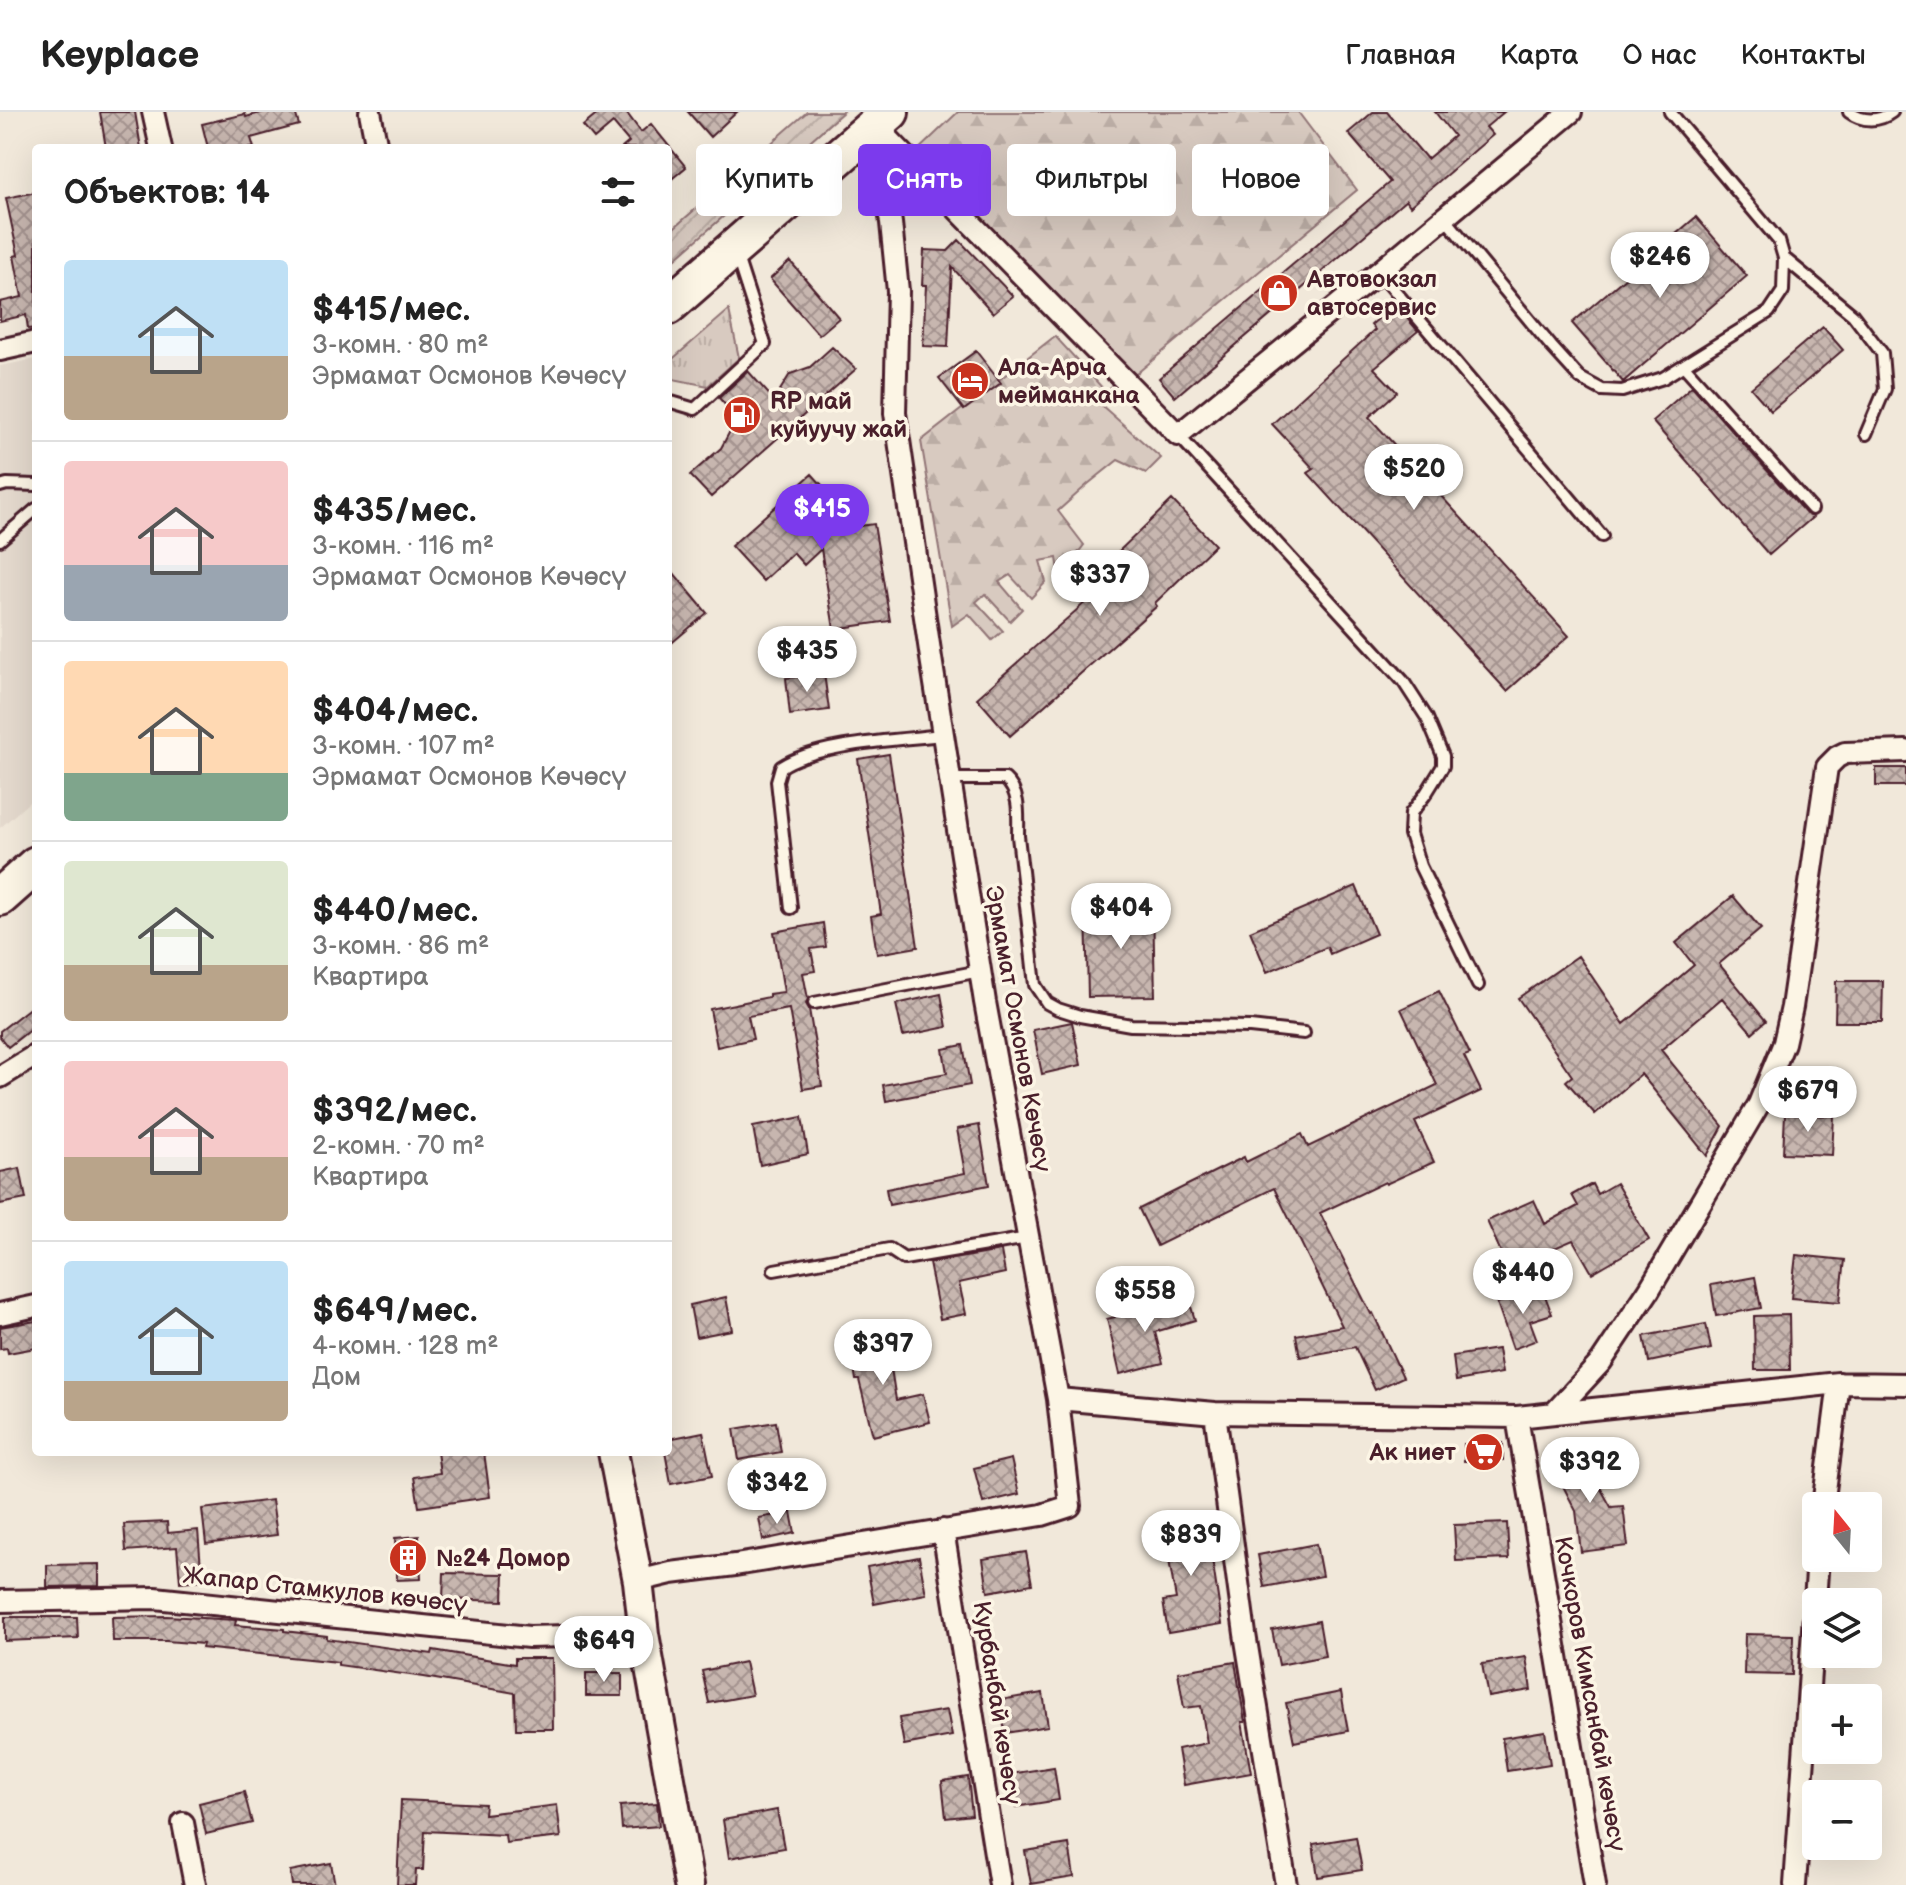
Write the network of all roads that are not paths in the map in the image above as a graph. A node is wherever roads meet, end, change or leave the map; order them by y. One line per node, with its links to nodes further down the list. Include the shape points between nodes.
1 (153, 112): 8 (street)
2 (370, 112): 9 (street)
3 (1571, 112): 10 (street)
4 (1670, 112): 12 (lane, via 1779,241)
5 (1849, 112): 6 (lane, via 1873,120)
6 (1892, 112)
7 (882, 119): 11 (highway); 20 (street); 27 (street, Эрмамат Осмонов Көчөсү, via 898,291 895,413)
8 (160, 144)
9 (376, 144)
10 (1444, 217): 13 (street); 17 (lane, via 1580,378 1602,390 1622,391)
11 (734, 248): 14 (highway); 18 (lane, via 765,344 695,409)
12 (1784, 258): 17 (lane, via 1783,291 1769,312); 19 (lane, via 1853,315 1882,353 1885,389)
13 (1379, 272): 20 (street); 25 (lane)
14 (672, 302)
15 (32, 343): 16 (street)
16 (0, 350)
17 (1684, 366): 23 (lane)
18 (672, 402)
19 (1866, 434)
20 (1178, 435): 34 (lane, via 1403,681 1427,718 1443,766 1411,813 1410,834 1420,866)
21 (32, 485): 22 (lane)
22 (0, 486)
23 (1812, 509)
24 (32, 512): 26 (lane)
25 (1602, 536)
26 (0, 540)
27 (943, 735): 29 (street, Эрмамат Осмонов Көчөсү); 32 (lane, via 832,748 781,767 777,781)
28 (1906, 751): 47 (street, via 1845,753 1827,767 1792,1007 1784,1043 1759,1104 1649,1290 1601,1362)
29 (950, 779): 33 (street, Эрмамат Осмонов Көчөсү); 36 (lane, via 1005,779 1012,786 1035,985 1047,1003 1080,1016 1131,1025)
30 (32, 869): 31 (highway)
31 (0, 897)
32 (791, 908)
33 (980, 971): 35 (lane); 39 (street, Эрмамат Осмонов Көчөсү)
34 (1478, 985)
35 (814, 1003)
36 (1304, 1033)
37 (32, 1057): 38 (street)
38 (0, 1077)
39 (1028, 1238): 40 (lane, via 904,1259 889,1249); 45 (street, Эрмамат Осмонов Көчөсү)
40 (774, 1270)
41 (32, 1307): 42 (street)
42 (0, 1314)
43 (1839, 1383): 44 (street); 47 (street); 50 (street)
44 (1906, 1384)
45 (1058, 1399): 46 (street); 51 (street, Эрмамат Осмонов Көчөсү, via 1070,1506)
46 (1215, 1413): 48 (street); 60 (street)
47 (1554, 1413): 48 (street)
48 (1517, 1417): 61 (street, Кочкоров Кимсанбай көчөсү)
49 (614, 1456): 53 (main road)
50 (1825, 1492)
51 (943, 1530): 53 (street, Эрмамат Осмонов Көчөсү); 59 (street, Курбанбай көчөсү)
52 (1817, 1572): 62 (street)
53 (638, 1581): 55 (main road)
54 (0, 1601): 55 (street, Жапар Стамкулов көчөсү, via 155,1598 529,1637)
55 (644, 1634): 58 (main road)
56 (183, 1823): 57 (street)
57 (195, 1885)
58 (689, 1885)
59 (1000, 1885)
60 (1286, 1885)
61 (1595, 1885)
62 (1795, 1885)

